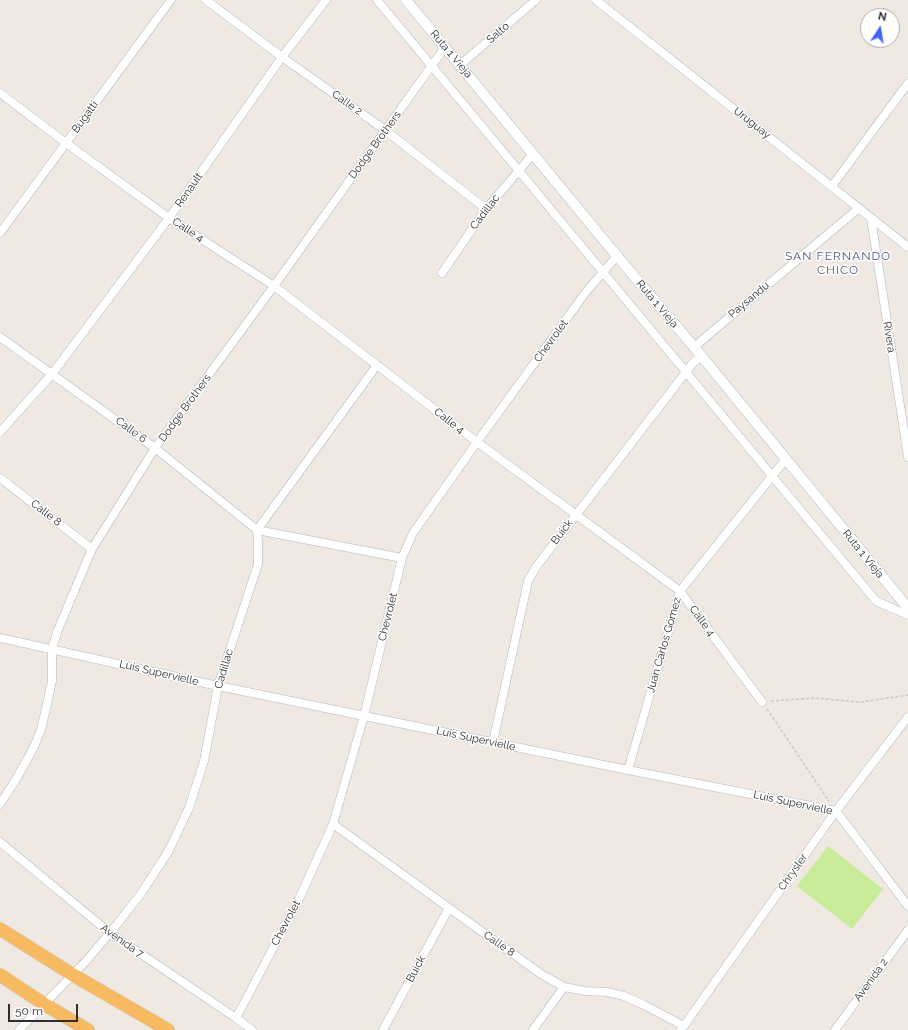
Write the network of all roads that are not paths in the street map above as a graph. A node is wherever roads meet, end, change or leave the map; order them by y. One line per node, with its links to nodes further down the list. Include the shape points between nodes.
1 (171, 0): 15 (street, Bugatti)
2 (206, 0): 9 (street, Calle 2)
3 (326, 0): 9 (street, Renault)
4 (377, 0): 11 (street)
5 (406, 0): 8 (street, Ruta 1 Vieja)
6 (536, 0): 10 (street, Salto)
7 (596, 0): 18 (street, Uruguay)
8 (445, 47): 10 (street, Ruta 1 Vieja); 11 (street, Dodge Brothers)
9 (282, 57): 14 (street, Calle 2); 21 (street, Renault)
10 (460, 65): 16 (street, Ruta 1 Vieja)
11 (432, 66): 14 (street, Dodge Brothers); 17 (street)
12 (908, 83): 18 (street)
13 (0, 93): 15 (street, Calle 4)
14 (385, 130): 20 (street, Calle 2); 28 (street, Dodge Brothers)
15 (66, 144): 21 (street, Calle 4); 23 (street, Bugatti)
16 (533, 154): 17 (street, Cadillac); 25 (street, Ruta 1 Vieja)
17 (518, 171): 20 (street, Cadillac); 26 (street)
18 (832, 186): 19 (street, Uruguay)
19 (859, 208): 22 (street, Uruguay); 30 (street, Paysandú)
20 (486, 209): 27 (street, Cadillac)
21 (169, 218): 28 (street, Calle 4); 34 (street, Renault)
22 (871, 218): 24 (street, Uruguay); 38 (street, Rivera)
23 (0, 233)
24 (908, 247)
25 (617, 256): 26 (street, Chevrolet); 30 (street, Ruta 1 Vieja)
26 (603, 272): 33 (street); 36 (street, Chevrolet, via 581,298)
27 (442, 273)
28 (274, 286): 32 (street, Calle 4); 37 (street, Dodge Brothers)
29 (0, 337): 34 (street, Calle 6)
30 (694, 347): 31 (street, Ruta 1 Vieja)
31 (701, 356): 33 (street, Buick); 39 (street, Ruta 1 Vieja)
32 (377, 365): 36 (street, Calle 4); 43 (street)
33 (686, 372): 40 (street); 42 (street, Buick)
34 (52, 374): 35 (street, Renault); 37 (street, Calle 6)
35 (0, 432)
36 (477, 442): 42 (street, Calle 4); 45 (street, Chevrolet, via 413,533)
37 (155, 448): 43 (street, Calle 6); 44 (street, Dodge Brothers)
38 (908, 457)
39 (786, 459): 40 (street, Juan Carlos Gómez); 47 (street, Ruta 1 Vieja)
40 (772, 476): 46 (street, Juan Carlos Gómez); 48 (street, via 876,601)
41 (0, 478): 44 (street, Calle 8)
42 (576, 514): 46 (street, Calle 4); 55 (street, Buick, via 528,581)
43 (257, 530): 45 (street); 51 (street, Cadillac, via 258,564)
44 (92, 549): 50 (street, Dodge Brothers)
45 (402, 558): 53 (street, Chevrolet)
46 (680, 591): 52 (street, Calle 4); 56 (street, Juan Carlos Gómez)
47 (908, 608)
48 (908, 615)
49 (0, 638): 50 (street, Luis Supervielle)
50 (52, 649): 51 (street, Luis Supervielle); 57 (street, Dodge Brothers, via 52,681 40,730 33,749)
51 (218, 686): 53 (street, Luis Supervielle); 65 (street, Cadillac, via 204,761 189,808 168,852 140,895)
52 (762, 702)
53 (364, 716): 55 (street, Luis Supervielle); 59 (street, Chevrolet)
54 (908, 717): 58 (street, Chrysler)
55 (493, 742): 56 (street, Luis Supervielle)
56 (628, 770): 58 (street, Luis Supervielle)
57 (0, 804)
58 (836, 811): 61 (street, Luis Supervielle); 71 (street, Chrysler)
59 (333, 824): 62 (street, Calle 8); 70 (street, Chevrolet, via 299,899)
60 (0, 842): 65 (street, Avenida 7)
61 (908, 906)
62 (449, 908): 68 (street, Calle 8); 76 (street, Buick)
63 (0, 929): 67 (highway)
64 (908, 930): 78 (street, Avenida 2)
65 (110, 933): 67 (street, Cadillac); 70 (street, Avenida 7)
66 (0, 975): 69 (highway)
67 (73, 975): 69 (street, Cadillac); 74 (highway)
68 (564, 987): 71 (street, Calle 8, via 624,996); 77 (street)
69 (44, 1004): 72 (street); 73 (highway)
70 (236, 1018): 75 (street, Avenida 7)
71 (683, 1028)
72 (19, 1030)
73 (88, 1030)
74 (168, 1030)
75 (252, 1030)
76 (383, 1030)
77 (533, 1030)
78 (835, 1030)

